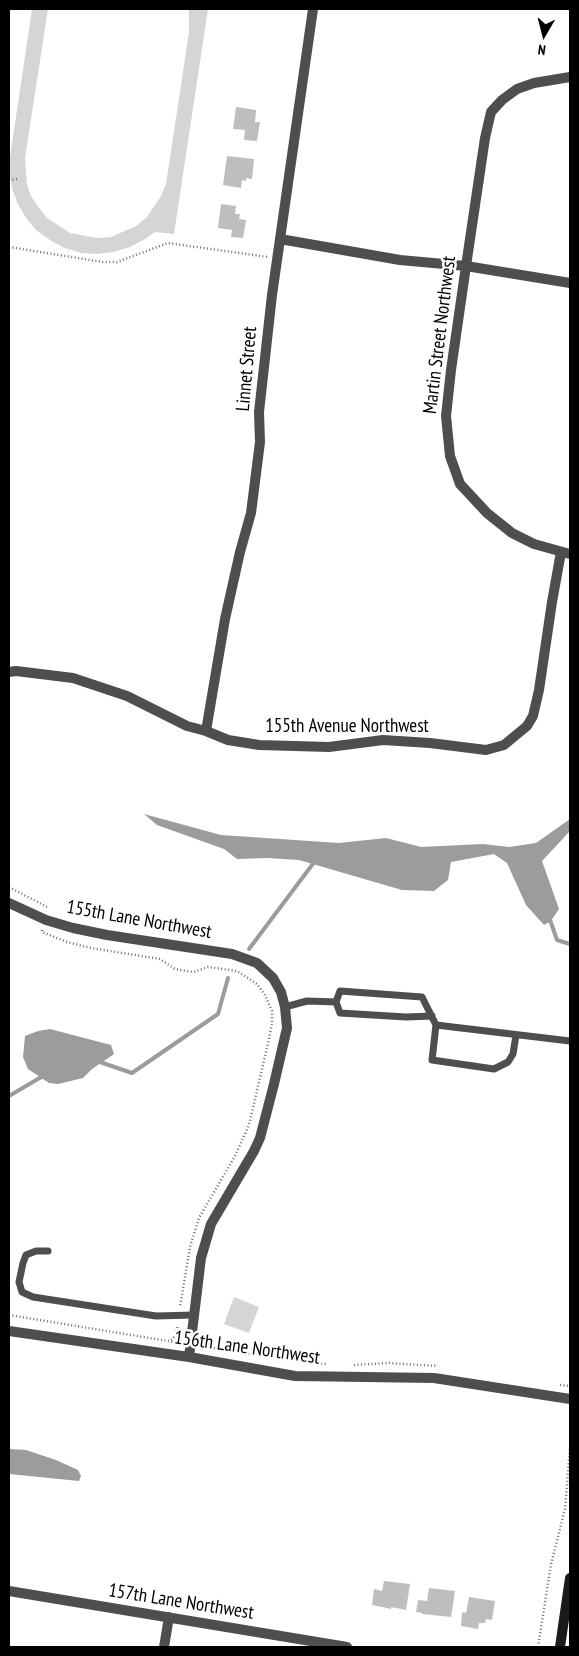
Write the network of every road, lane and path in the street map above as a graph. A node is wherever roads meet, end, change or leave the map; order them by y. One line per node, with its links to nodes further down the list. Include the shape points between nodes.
1 (313, 9): 5 (street, Linnet Street)
2 (570, 78): 8 (street, Martin Street Northwest, via 517,89 492,112 485,138)
3 (18, 179): 4 (path)
4 (9, 180)
5 (280, 239): 7 (street, Linnet Street); 8 (street, via 400,260)
6 (9, 247): 7 (path, via 117,262 168,243)
7 (277, 259): 12 (street, Linnet Street, via 251,513 225,619)
8 (466, 266): 9 (street); 10 (street, Martin Street Northwest, via 446,416 450,456 460,484 487,514 512,533 534,544)
9 (570, 283)
10 (566, 553): 13 (street, Martin Street Northwest, via 552,602 533,716)
11 (9, 672): 12 (street, 155th Avenue Northwest, via 73,678 127,696 187,726)
12 (206, 731): 13 (street, 155th Avenue Northwest, via 243,743 296,747 383,740 486,750 504,745)
13 (514, 737)
14 (9, 887): 16 (path, via 47,906)
15 (9, 903): 19 (street, 155th Lane Northwest, via 73,928 232,954 257,963 273,978)
16 (48, 912)
17 (42, 932): 27 (path, via 91,948 160,959 175,969 194,972 208,967 237,971 257,984 272,1011 270,1039 249,1125 199,1218 190,1247)
18 (336, 1002): 19 (lane, via 307,1001); 20 (lane, via 340,1013); 20 (lane, via 340,991 422,997)
19 (285, 1007): 25 (street, via 287,1028 260,1138 211,1224 201,1258)
20 (432, 1016): 21 (lane)
21 (436, 1025): 22 (lane); 22 (lane, via 432,1060 494,1069 508,1062 513,1054)
22 (516, 1035): 23 (lane)
23 (570, 1042)
24 (48, 1251): 27 (lane, via 26,1255 19,1282 22,1292 33,1297 146,1315)
25 (194, 1315): 27 (lane); 31 (street)
26 (9, 1316): 29 (path)
27 (179, 1316): 29 (path, via 175,1336)
28 (9, 1331): 31 (street, 156th Lane Northwest)
29 (171, 1340): 30 (path)
30 (175, 1342)
31 (189, 1357): 32 (street, 156th Lane Northwest, via 295,1376 434,1378)
32 (570, 1399)
33 (570, 1448): 39 (path, via 565,1509 551,1564)
34 (570, 1578): 40 (street)
35 (9, 1590): 36 (street, 157th Lane Northwest)
36 (169, 1617): 37 (street); 38 (street, 157th Lane Northwest)
37 (164, 1647)
38 (347, 1647)
39 (538, 1647)
40 (560, 1647)

